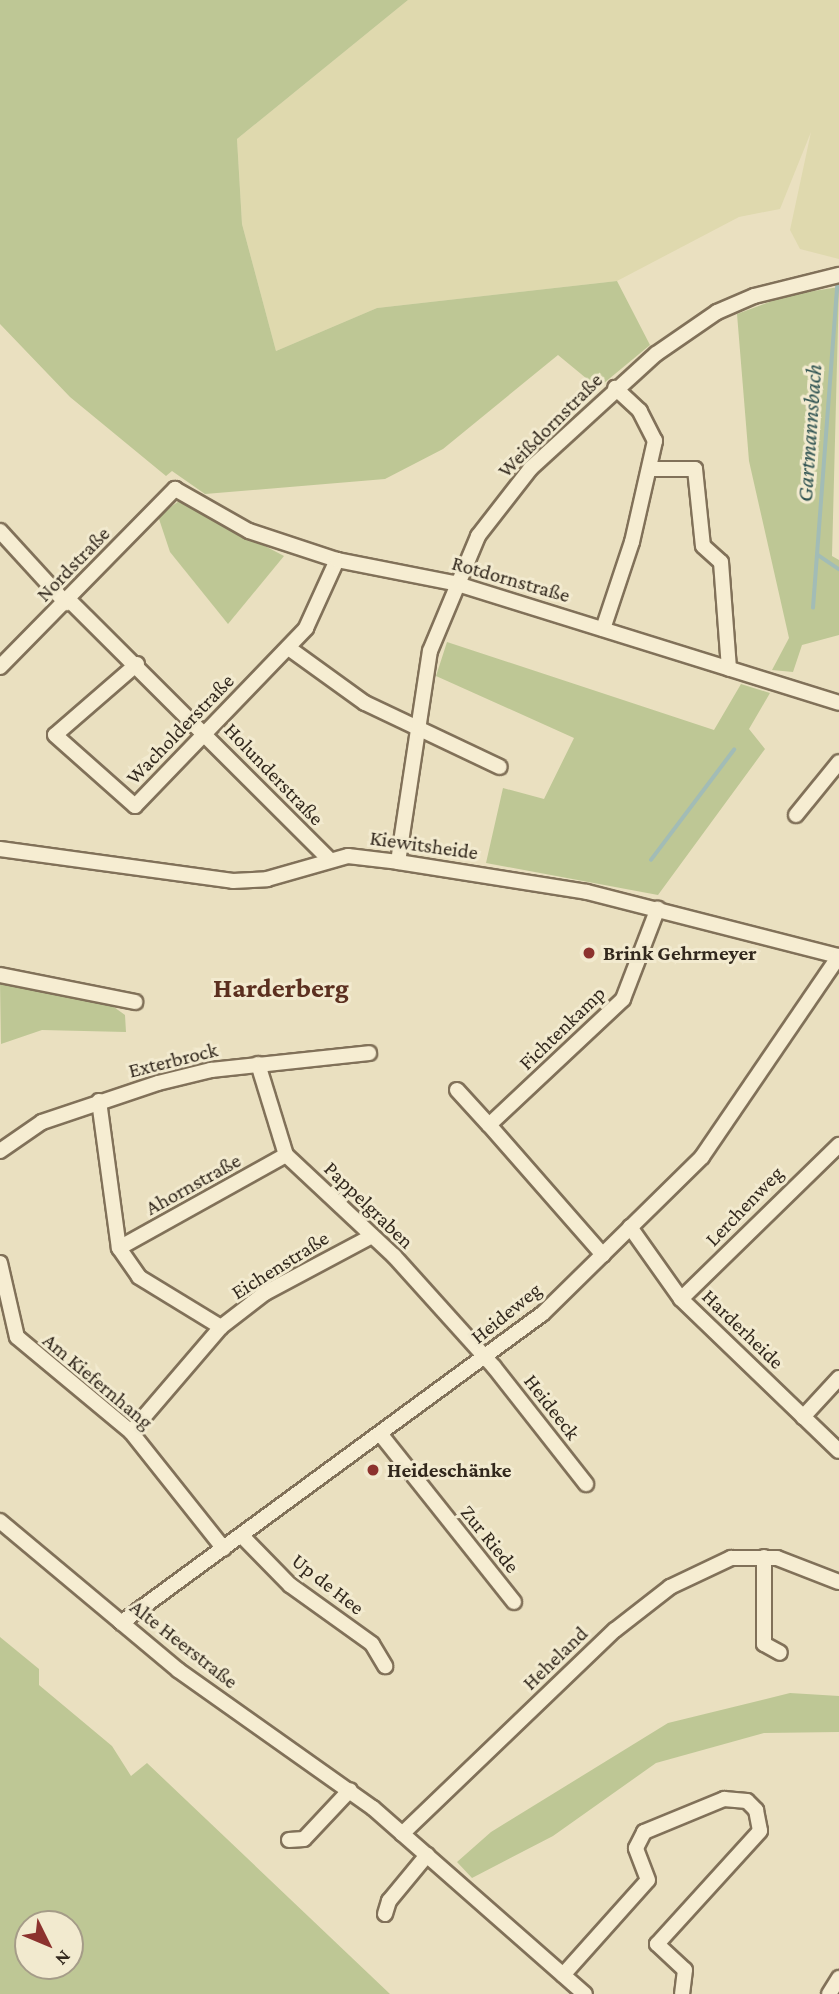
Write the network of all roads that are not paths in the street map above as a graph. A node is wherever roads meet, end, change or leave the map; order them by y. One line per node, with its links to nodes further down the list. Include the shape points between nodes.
1 (839, 275): 2 (street, Weißdornstraße, via 802,280 717,312)
2 (615, 388): 3 (street, via 639,411 654,441); 7 (street, Weißdornstraße, via 531,468 478,536)
3 (651, 469): 9 (street); 13 (street, via 695,469 703,546 720,562)
4 (175, 489): 6 (street, Rotdornstraße, via 249,531); 8 (street, Nordstraße)
5 (0, 531): 8 (street, Holunderstraße)
6 (337, 560): 7 (street, Rotdornstraße); 10 (street, Wacholderstraße, via 306,628)
7 (454, 583): 9 (street, Rotdornstraße); 15 (street, Weißdornstraße)
8 (68, 602): 11 (street, Holunderstraße); 12 (street, Nordstraße)
9 (603, 629): 13 (street, Rotdornstraße)
10 (290, 649): 15 (street, via 365,703); 16 (street, Wacholderstraße)
11 (137, 664): 16 (street, Holunderstraße); 16 (street, Wacholderstraße, via 54,735 135,806)
12 (0, 667)
13 (729, 669): 14 (street, Rotdornstraße)
14 (839, 703)
15 (415, 722): 18 (street); 22 (street, Weißdornstraße)
16 (203, 731): 21 (street, Holunderstraße)
17 (839, 762): 19 (street)
18 (500, 766)
19 (796, 816)
20 (0, 849): 21 (street, Kiewitsheide, via 233,881 267,879)
21 (329, 859): 22 (street, Kiewitsheide)
22 (398, 862): 23 (street, Kiewitsheide)
23 (658, 908): 24 (street, Kiewitsheide); 31 (street, Fichtenkamp, via 631,989)
24 (839, 956): 35 (street, Heideweg, via 702,1157)
25 (0, 975): 26 (street)
26 (135, 1002)
27 (369, 1053): 28 (street, Exterbrock)
28 (258, 1064): 30 (street, Exterbrock); 34 (street, Pappelgraben)
29 (457, 1090): 31 (street)
30 (99, 1101): 33 (street, Exterbrock, via 43,1122); 37 (street)
31 (489, 1125): 38 (street)
32 (839, 1145): 40 (street, Lerchenweg)
33 (0, 1151)
34 (286, 1155): 36 (street, Pappelgraben); 37 (street, Ahornstraße)
35 (630, 1227): 38 (street, Heideweg); 40 (street, Harderheide)
36 (372, 1236): 41 (street, Eichenstraße, via 265,1293); 42 (street, Pappelgraben)
37 (119, 1248): 41 (street, via 139,1277)
38 (603, 1255): 42 (street, Heideweg)
39 (0, 1263): 45 (street, Am Kiefernhang, via 17,1337)
40 (681, 1299): 44 (street, Harderheide)
41 (222, 1327): 45 (street, Eichenstraße)
42 (484, 1359): 46 (street, Heideweg); 48 (street, Heideeck)
43 (839, 1378): 44 (street)
44 (803, 1417): 47 (street, Harderheide)
45 (131, 1432): 51 (street, Am Kiefernhang)
46 (382, 1436): 50 (street, Heideweg); 54 (street, Zur Riede)
47 (839, 1451)
48 (586, 1484)
49 (0, 1521): 55 (street, Alte Heerstraße)
50 (242, 1536): 51 (street, Heideweg); 57 (street, Up de Hee, via 290,1585 372,1644)
51 (224, 1549): 55 (street, Heideweg)
52 (764, 1557): 53 (street, Heheland, via 815,1568); 56 (street, via 764,1644); 59 (street, Heheland, via 731,1558 670,1587 615,1630)
53 (839, 1582)
54 (514, 1602)
55 (121, 1623): 58 (street, Alte Heerstraße)
56 (780, 1653)
57 (385, 1667)
58 (350, 1790): 59 (street, Alte Heerstraße); 60 (street, via 303,1839)
59 (402, 1834): 61 (street, Alte Heerstraße)
60 (289, 1840)
61 (427, 1855): 62 (street, via 389,1901); 63 (street, Alte Heerstraße)
62 (385, 1914)
63 (563, 1975): 65 (street, Alte Heerstraße); 66 (street, via 648,1880 636,1848 644,1832 723,1799 747,1801 756,1810 760,1831 657,1944 685,1970)
64 (839, 1978): 67 (street)
65 (585, 1994)
66 (682, 1994)
67 (829, 1994)

